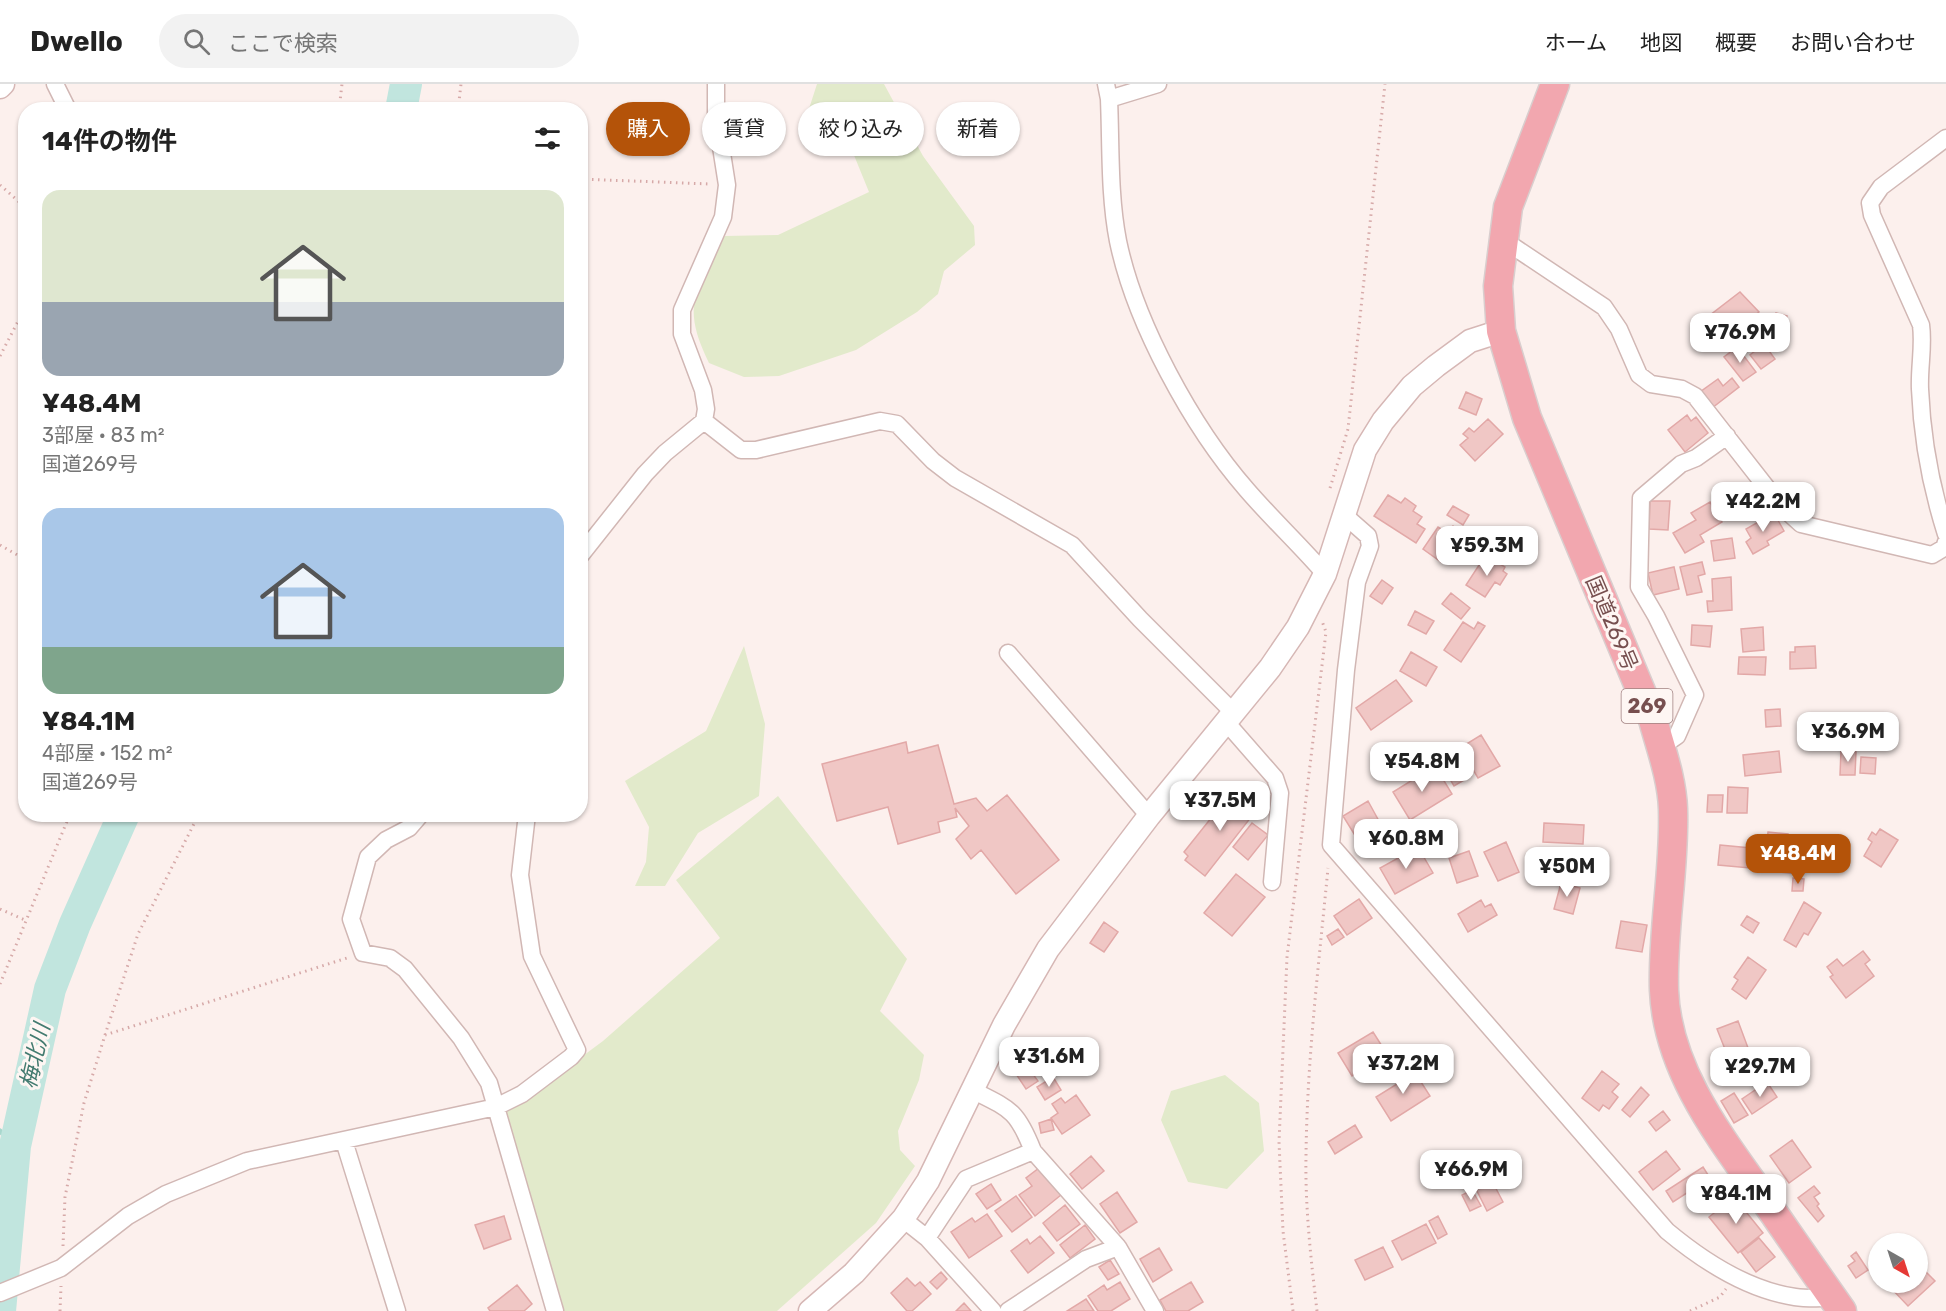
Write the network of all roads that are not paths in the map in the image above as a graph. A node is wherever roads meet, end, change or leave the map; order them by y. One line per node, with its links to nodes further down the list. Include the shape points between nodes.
1 (55, 84): 6 (street)
2 (716, 84): 10 (street, via 716,115 727,185 723,217 682,310 682,334 703,390)
3 (1158, 84): 5 (street)
4 (1555, 84): 8 (highway, 国道269号 / 269, via 1508,207)
5 (1108, 92): 16 (street, via 1118,240 1144,326 1183,398 1245,489)
6 (64, 102)
7 (1946, 138): 13 (street, via 1881,187 1870,202 1872,215 1921,325 1922,420 1933,488)
8 (1503, 239): 9 (highway, 国道269号 / 269, via 1498,286); 11 (street, via 1604,307 1619,328 1639,375 1651,384 1682,389 1695,396)
9 (1501, 331): 12 (street, via 1470,341 1412,386 1365,450); 19 (highway, 国道269号 / 269, via 1527,418)
10 (704, 422): 14 (street, via 665,453); 18 (street, via 741,450 756,450 880,421 897,424 933,461 955,477 1057,535 1085,556)
11 (1727, 436): 15 (street, via 1781,506 1802,524 1932,555 1944,548); 19 (street, via 1681,464 1641,498 1639,587 1695,695 1677,736)
12 (1343, 514): 16 (street); 32 (street, via 1368,536 1370,546 1358,582 1348,648 1330,845 1667,1231 1694,1254 1733,1276 1794,1297)
13 (1946, 534)
14 (588, 535)
15 (1946, 542)
16 (1325, 574): 18 (street, via 1298,627)
17 (1008, 653): 20 (street)
18 (1230, 717): 20 (street); 23 (street, via 1275,778 1281,793)
19 (1661, 747): 32 (highway, 国道269号 / 269, via 1673,806 1664,989 1668,1024 1679,1061 1727,1146)
20 (1149, 816): 24 (street, via 1048,949 1019,996)
21 (416, 822): 25 (street, via 386,840 368,857 351,919 363,953 390,958 405,969 462,1038 489,1083)
22 (526, 822): 25 (street, via 520,875 532,956 577,1050 522,1094)
23 (1272, 882)
24 (972, 1090): 27 (street, via 1011,1110 1023,1126); 28 (street, via 928,1181)
25 (496, 1107): 26 (street); 34 (street)
26 (344, 1141): 31 (street, via 247,1161 166,1194 128,1216 57,1269); 33 (street)
27 (1033, 1151): 29 (street, via 966,1179); 30 (street)
28 (903, 1219): 29 (street); 35 (street, via 854,1273)
29 (927, 1238): 36 (street)
30 (1118, 1247): 37 (street, via 1086,1259); 38 (street)
31 (0, 1293)
32 (1837, 1305)
33 (397, 1311)
34 (555, 1311)
35 (810, 1311)
36 (993, 1311)
37 (1008, 1311)
38 (1155, 1311)

